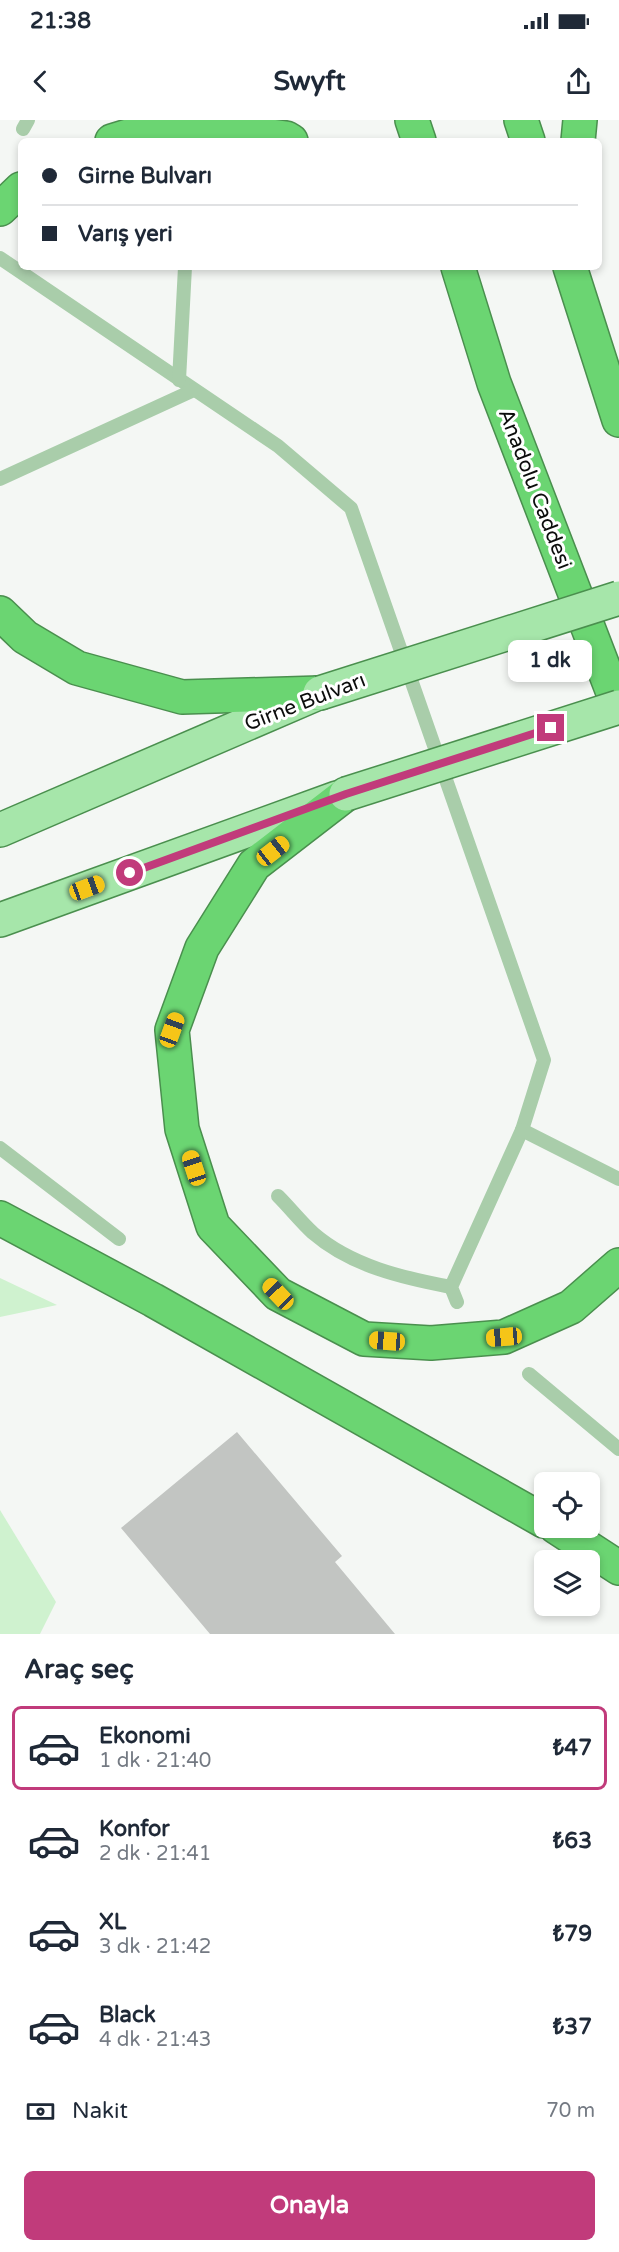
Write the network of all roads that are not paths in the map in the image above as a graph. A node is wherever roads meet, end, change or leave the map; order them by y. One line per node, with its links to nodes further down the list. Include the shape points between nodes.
1 (412, 120): 6 (highway)
2 (521, 120): 7 (highway)
3 (580, 120): 8 (highway)
4 (122, 138): 5 (highway, via 194,126)
5 (286, 138)
6 (418, 138)
7 (527, 138)
8 (578, 138)
9 (18, 192): 10 (highway)
10 (0, 209)
11 (437, 270): 16 (highway)
12 (459, 270): 16 (highway, Anadolu Caddesi)
13 (571, 270): 15 (highway)
14 (589, 270): 15 (highway)
15 (606, 377): 17 (highway)
16 (495, 383): 21 (highway, Anadolu Caddesi)
17 (619, 420)
18 (619, 598): 20 (main road, Girne Bulvarı, bridge)
19 (0, 613): 20 (highway, via 25,637 77,668 182,697)
20 (320, 693): 23 (main road, Girne Bulvarı)
21 (619, 707): 22 (main road, bridge)
22 (346, 794): 24 (main road); 26 (highway, via 254,865 202,948 172,1030 182,1129 213,1226 278,1294 364,1339 431,1343 504,1337 572,1307)
23 (0, 831)
24 (0, 920)
25 (0, 1218): 27 (highway)
26 (619, 1265)
27 (534, 1515)
28 (573, 1538): 29 (highway)
29 (619, 1568)

